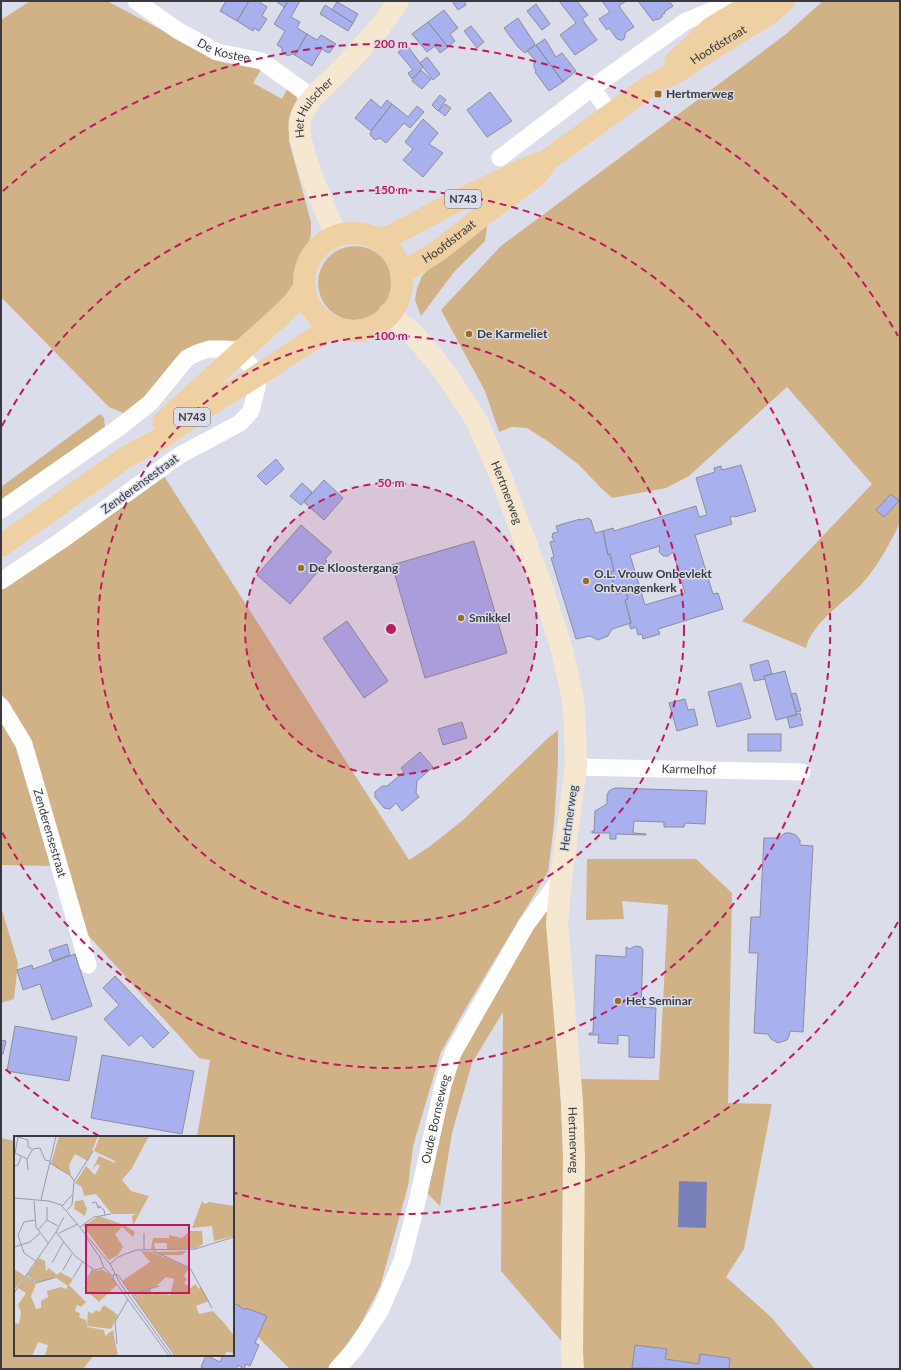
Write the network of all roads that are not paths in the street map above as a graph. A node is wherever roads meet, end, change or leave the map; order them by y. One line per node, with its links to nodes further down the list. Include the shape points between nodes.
1 (136, 1): 7 (street, De Kostee, via 177,30 217,52 262,61)
2 (398, 1): 7 (street, Het Hulscher, via 364,45)
3 (784, 1): 5 (main road, Hoofdstraat / N743, via 763,18 679,71)
4 (752, 4): 5 (main road, Hoofdstraat / N743, via 711,28); 6 (street, Hoofdstraat, via 730,3 686,21)
5 (651, 85): 8 (main road, Hoofdstraat / N743)
6 (592, 88): 8 (street); 9 (street, Hoofdstraat)
7 (313, 98): 11 (street, Het Hulscher, via 299,121 301,142)
8 (611, 114): 10 (main road, Hoofdstraat / N743)
9 (500, 158)
10 (550, 159): 12 (main road, Hoofdstraat / N743, via 445,207 391,236); 13 (main road, Hoofdstraat / N743, via 536,176 431,256)
11 (336, 235): 12 (main road, via 364,234); 14 (main road, via 316,250 309,261)
12 (377, 239): 13 (main road, via 393,254)
13 (401, 274): 15 (main road, via 401,292)
14 (305, 287): 16 (main road, via 313,310); 17 (main road, Zenderensestraat / N743, via 293,303)
15 (389, 314): 16 (main road, via 369,328 344,330); 24 (street, Hertmerweg, via 412,333 450,380 477,421 501,477 540,581 562,650 573,698)
16 (333, 326): 18 (main road, Zenderensestraat / N743)
17 (239, 352): 18 (street); 19 (main road, Zenderensestraat / N743); 20 (street, via 209,349 187,358 150,404)
18 (258, 375): 19 (main road, Zenderensestraat / N743, via 160,439); 22 (street, Zenderensestraat, via 251,411 240,423 180,455)
19 (126, 457): 21 (main road, Zenderensestraat / N743)
20 (1, 510)
21 (1, 546)
22 (1, 581)
23 (1, 706): 27 (street, Zenderensestraat, via 24,744)
24 (576, 767): 25 (street, Karmelhof); 26 (street, Hertmerweg)
25 (802, 772)
26 (560, 878): 28 (street, Oude Bornseweg, via 526,925 453,1053 443,1085 402,1261 380,1311 355,1349); 29 (street, Hertmerweg, via 557,923 574,1150)
27 (88, 965)
28 (337, 1369)
29 (573, 1369)

